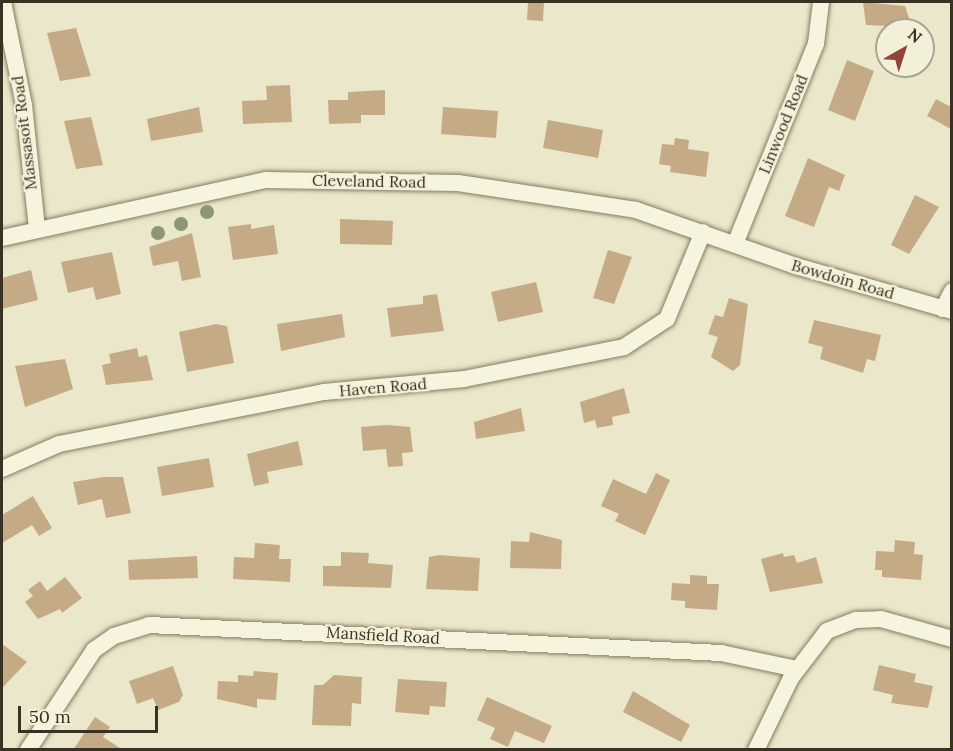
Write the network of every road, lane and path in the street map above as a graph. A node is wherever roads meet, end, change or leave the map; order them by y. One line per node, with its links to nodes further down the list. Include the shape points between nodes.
1 (3, 2): 3 (street, Massasoit Road, via 24,105)
2 (821, 2): 6 (street, Linwood Road, via 816,44)
3 (37, 229): 4 (street, Cleveland Road, via 217,188 287,179 443,182 537,192 636,210); 5 (street, Cleveland Road)
4 (703, 232): 6 (street, Cleveland Road); 9 (street, Haven Road, via 667,319 624,347 464,380 324,392 60,444)
5 (2, 238)
6 (735, 244): 8 (street, Bowdoin Road)
7 (951, 291): 8 (street)
8 (947, 310)
9 (2, 469)
10 (951, 639): 11 (street, via 881,619 856,620 827,632)
11 (797, 669): 12 (street, Mansfield Road, via 721,653 149,625 114,636 94,650); 13 (street)
12 (28, 750)
13 (756, 750)

